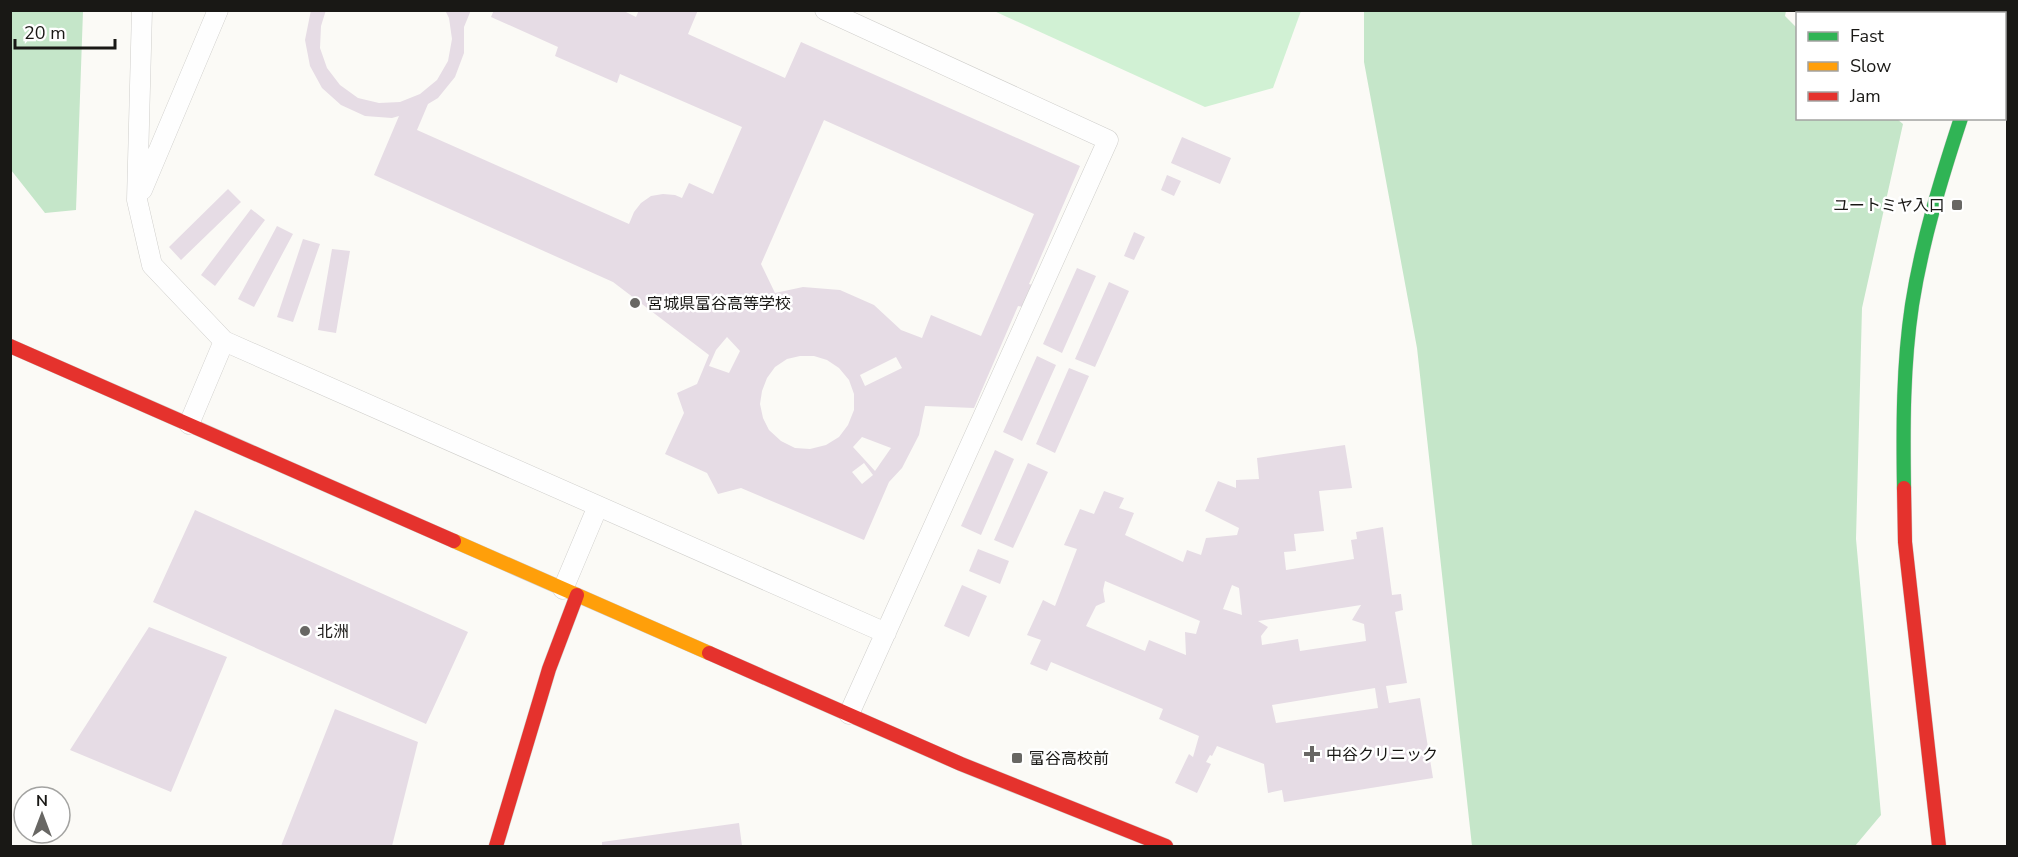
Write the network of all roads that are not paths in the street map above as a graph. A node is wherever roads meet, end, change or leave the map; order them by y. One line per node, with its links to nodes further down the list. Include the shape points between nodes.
1 (142, 10): 5 (lane)
2 (218, 10): 5 (lane)
3 (825, 10): 11 (lane, via 1108,140)
4 (1960, 120): 15 (street, via 1932,209 1912,305 1904,405 1905,542)
5 (137, 200): 6 (lane, via 152,265)
6 (224, 341): 8 (lane); 9 (lane)
7 (10, 346): 8 (street)
8 (189, 424): 10 (street)
9 (598, 506): 10 (lane); 11 (lane)
10 (570, 592): 12 (street); 13 (street)
11 (886, 633): 12 (lane)
12 (849, 714): 14 (street, via 961,764)
13 (495, 846)
14 (1166, 846)
15 (1939, 846)

